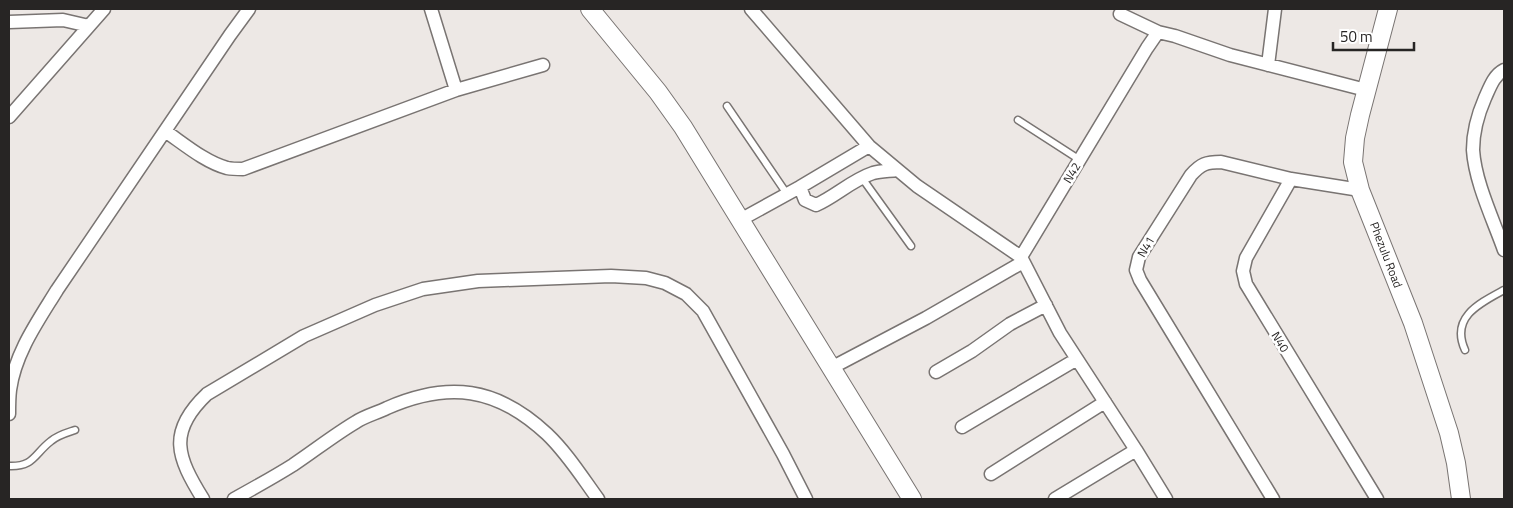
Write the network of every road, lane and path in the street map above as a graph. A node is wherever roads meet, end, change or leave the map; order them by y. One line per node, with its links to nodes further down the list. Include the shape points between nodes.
1 (104, 9): 10 (street)
2 (250, 9): 20 (street)
3 (431, 9): 15 (street)
4 (590, 9): 29 (street, via 683,126)
5 (751, 9): 21 (street)
6 (1275, 9): 12 (street)
7 (1388, 9): 16 (street, Phezulu Road)
8 (1120, 14): 11 (street)
9 (9, 22): 10 (street, via 64,20)
10 (89, 26): 18 (street)
11 (1158, 32): 12 (street); 22 (street, N42)
12 (1268, 65): 16 (street)
13 (543, 66): 15 (street)
14 (1504, 70): 31 (street, via 1493,79 1485,99 1475,128 1474,150 1479,179)
15 (456, 90): 20 (street, via 243,169 213,162)
16 (1366, 90): 27 (street, Phezulu Road, via 1353,162)
17 (727, 106): 28 (lane)
18 (9, 117)
19 (1018, 120): 22 (lane)
20 (166, 131): 39 (street, via 37,322 25,343)
21 (869, 146): 23 (street); 26 (street)
22 (1080, 160): 32 (street, N42)
23 (897, 170): 24 (street, via 875,172); 32 (street)
24 (862, 178): 26 (street, via 816,205 805,200); 30 (lane)
25 (1291, 179): 27 (street, N41); 54 (street, N41, via 1221,162 1200,166 1191,175 1139,258 1136,270); 55 (street, N40, via 1246,258 1243,270 1246,284)
26 (800, 187): 28 (street)
27 (1360, 190): 56 (street, Phezulu Road, via 1426,361 1449,434)
28 (787, 194): 29 (street)
29 (740, 220): 37 (street)
30 (911, 246)
31 (1504, 250)
32 (1022, 260): 34 (street); 37 (street, via 926,318)
33 (1504, 290): 35 (lane, via 1469,312 1461,327)
34 (1046, 305): 36 (street); 38 (street, via 1010,324)
35 (1464, 350)
36 (1077, 359): 40 (street); 42 (street)
37 (832, 368): 51 (street)
38 (936, 372)
39 (9, 389): 41 (street)
40 (1105, 402): 44 (street); 46 (street)
41 (9, 414)
42 (962, 427)
43 (75, 430): 45 (lane, via 54,439 24,465)
44 (1136, 450): 52 (street); 53 (street)
45 (9, 466)
46 (991, 474)
47 (202, 499): 50 (street, via 180,454 185,420 207,394 304,336 423,289 478,281 611,276 646,278 665,283 686,294 703,311)
48 (234, 499): 49 (street, via 291,466 357,421 407,399 457,391 480,394 501,402 532,422 559,447)
49 (598, 499)
50 (806, 499)
51 (912, 499)
52 (1055, 499)
53 (1166, 499)
54 (1273, 499)
55 (1377, 499)
56 (1461, 499)

